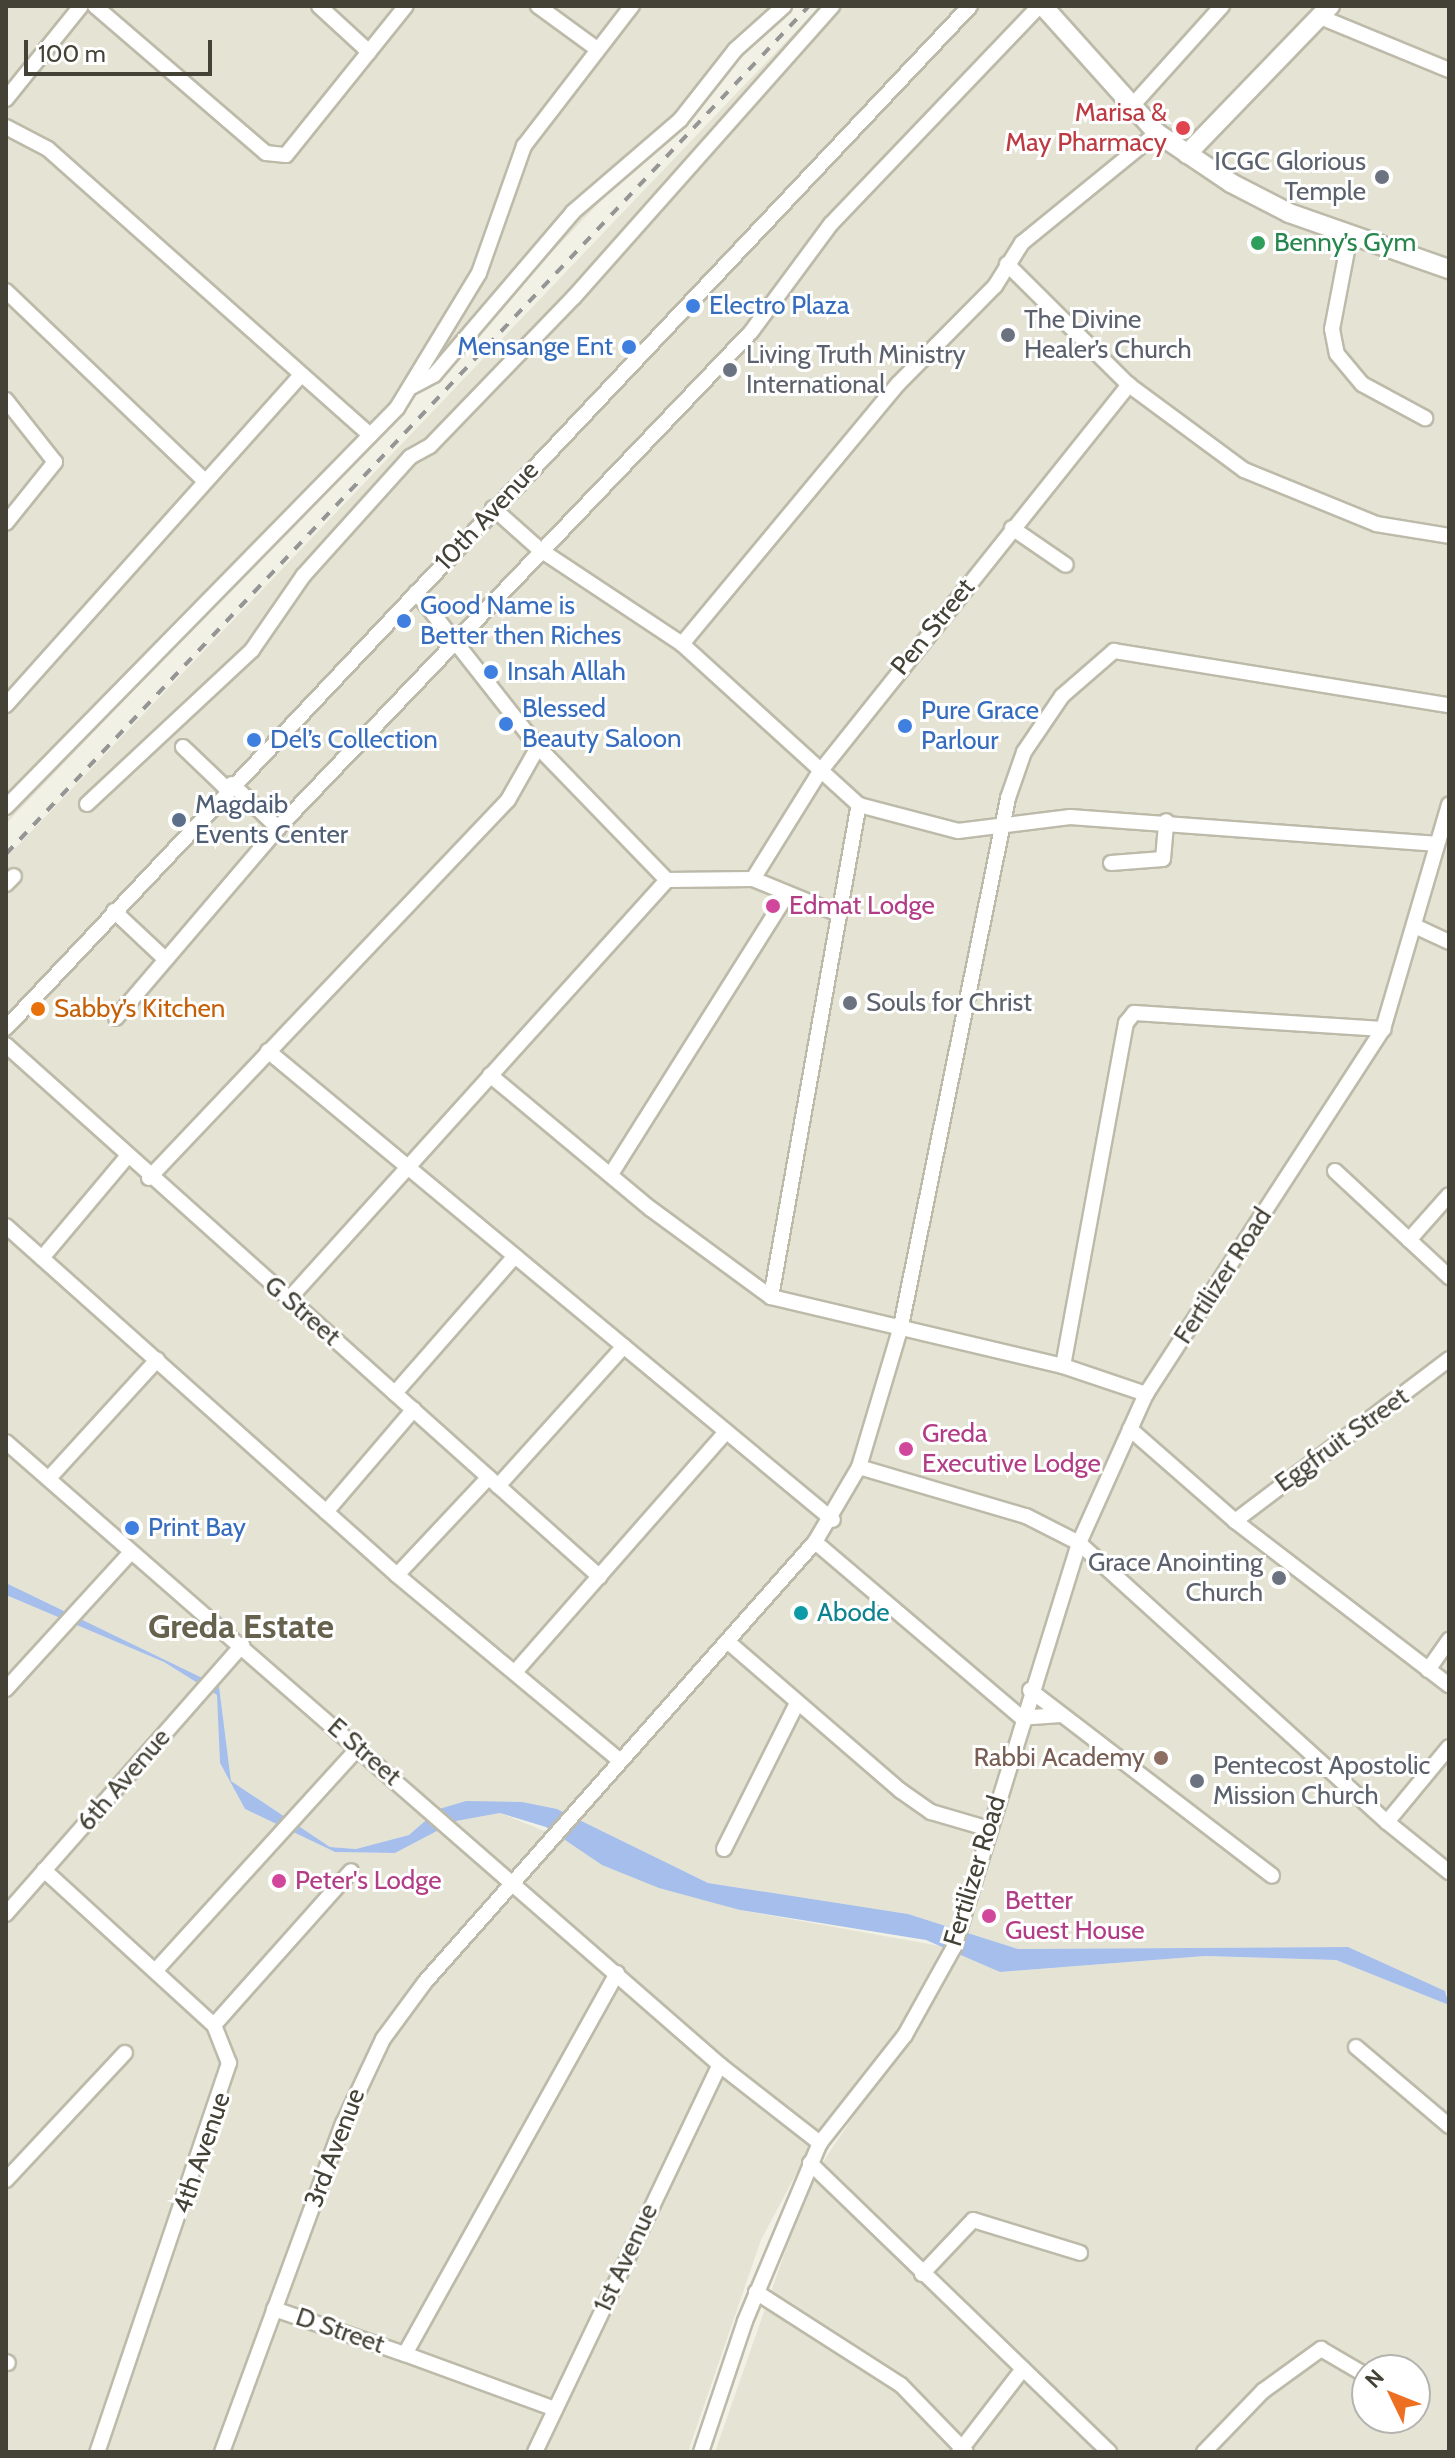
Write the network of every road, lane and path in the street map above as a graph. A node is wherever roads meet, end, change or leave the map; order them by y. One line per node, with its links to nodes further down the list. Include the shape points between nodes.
1 (81, 6): 16 (street)
2 (95, 6): 14 (street, via 266,153 286,155 303,143)
3 (319, 6): 14 (street)
4 (406, 6): 14 (street)
5 (538, 6): 13 (street)
6 (632, 6): 13 (street)
7 (784, 6): 27 (street, via 735,50 680,120 573,212 434,375)
8 (832, 6): 47 (street, via 574,297 430,446 410,457 303,576 252,650)
9 (970, 6): 32 (street, 10th Avenue)
10 (1041, 6): 17 (street); 36 (street, via 831,224 751,332)
11 (1222, 6): 17 (street)
12 (1325, 12): 15 (street); 20 (street)
13 (597, 49): 27 (street, via 524,146 479,273)
14 (369, 52)
15 (1449, 70)
16 (6, 99)
17 (1131, 107): 19 (street)
18 (6, 127): 25 (street, via 48,149)
19 (1157, 133): 20 (street); 22 (street, via 1022,243)
20 (1187, 154): 21 (street, via 1289,213)
21 (1350, 235): 23 (street); 29 (street, via 1332,329 1337,354 1362,384)
22 (1007, 264): 26 (street); 40 (street)
23 (1449, 269)
24 (6, 291): 31 (street)
25 (301, 375): 30 (street); 31 (street)
26 (1129, 385): 34 (street, Pen Street); 35 (street, via 1244,470 1376,524)
27 (412, 386): 30 (street)
28 (6, 400): 33 (street, via 55,462)
29 (1425, 418)
30 (366, 431): 50 (street, via 159,656 112,693)
31 (203, 479): 41 (street)
32 (493, 508): 36 (street); 38 (street, 10th Avenue)
33 (6, 523)
34 (1012, 528): 37 (street); 45 (street, Pen Street)
35 (1449, 536)
36 (539, 549): 39 (street); 40 (street)
37 (1066, 565)
38 (416, 592): 39 (street); 46 (street, 10th Avenue)
39 (456, 640): 44 (street); 53 (street)
40 (682, 644): 45 (street)
41 (6, 705)
42 (1449, 705): 52 (street, 3rd Avenue, via 1114,651 1062,696 1024,752)
43 (183, 747): 46 (street)
44 (538, 747): 57 (street); 68 (street, via 508,800)
45 (819, 773): 48 (street); 56 (street, Pen Street)
46 (229, 786): 53 (street); 59 (street, 10th Avenue)
47 (87, 804)
48 (859, 805): 52 (street, via 958,831); 60 (street)
49 (1449, 805): 54 (street, Fertilizer Road)
50 (6, 807)
51 (1166, 821): 52 (street, via 1070,817); 54 (street); 55 (street, via 1163,859)
52 (1004, 825): 83 (street, 3rd Avenue)
53 (278, 828): 63 (street)
54 (1435, 844): 61 (street, Fertilizer Road)
55 (1111, 863)
56 (753, 879): 57 (street); 58 (street)
57 (667, 880): 69 (street)
58 (787, 894): 60 (street); 73 (street)
59 (114, 911): 63 (street); 65 (street, 10th Avenue)
60 (834, 912): 81 (street)
61 (1417, 927): 62 (street); 66 (street, Fertilizer Road)
62 (1449, 942)
63 (163, 957): 64 (street)
64 (116, 1018)
65 (6, 1028)
66 (1383, 1029): 87 (street, via 1134,1013 1126,1023); 89 (street, Fertilizer Road)
67 (6, 1045): 70 (street, G Street)
68 (268, 1051): 71 (street); 74 (street)
69 (490, 1075): 71 (street); 73 (street)
70 (126, 1158): 74 (street, G Street); 79 (street)
71 (413, 1165): 78 (street); 82 (street)
72 (1335, 1171): 77 (street)
73 (611, 1174): 81 (street)
74 (149, 1178): 82 (street, G Street)
75 (1449, 1195): 77 (street)
76 (6, 1226): 79 (street)
77 (1409, 1240): 80 (street)
78 (515, 1256): 84 (street); 88 (street)
79 (42, 1258): 86 (street)
80 (1449, 1277)
81 (771, 1297): 83 (street)
82 (289, 1299): 88 (street, G Street)
83 (901, 1326): 87 (street); 94 (street, 3rd Avenue)
84 (624, 1346): 92 (street); 96 (street)
85 (1449, 1359): 99 (street, Eggfruit Street)
86 (157, 1360): 95 (street); 97 (street)
87 (1063, 1366): 89 (street)
88 (395, 1393): 90 (street, G Street)
89 (1146, 1394): 91 (street, Fertilizer Road)
90 (414, 1409): 96 (street, G Street); 97 (street)
91 (1130, 1429): 99 (street); 101 (street, Fertilizer Road)
92 (726, 1432): 98 (street); 104 (street)
93 (6, 1442): 95 (street, E Street)
94 (859, 1467): 98 (street, 3rd Avenue); 101 (street, via 1026,1516)
95 (50, 1477): 102 (street, E Street)
96 (494, 1482): 103 (street); 104 (street, G Street)
97 (326, 1512): 103 (street)
98 (833, 1520): 100 (street, 3rd Avenue)
99 (1235, 1521): 108 (street)
100 (815, 1542): 106 (street, 3rd Avenue); 115 (street)
101 (1079, 1543): 112 (street, Fertilizer Road); 119 (street)
102 (131, 1552): 107 (street, E Street); 111 (street)
103 (397, 1575): 109 (street)
104 (600, 1577): 109 (street)
105 (1449, 1640): 108 (street)
106 (727, 1641): 113 (street); 118 (street, 3rd Avenue)
107 (242, 1645): 117 (street, E Street); 122 (street, 6th Avenue)
108 (1428, 1670): 110 (street)
109 (515, 1672): 118 (street)
110 (1449, 1685)
111 (6, 1689)
112 (1030, 1690): 114 (street); 115 (street, Fertilizer Road)
113 (797, 1703): 120 (street, via 931,1812); 121 (street)
114 (1061, 1715): 115 (street); 125 (street)
115 (1022, 1718): 120 (street, Fertilizer Road)
116 (1449, 1747): 119 (street)
117 (358, 1748): 126 (street, E Street); 128 (street)
118 (619, 1760): 126 (street, 3rd Avenue)
119 (1387, 1822): 124 (street)
120 (989, 1829): 135 (street, Fertilizer Road, via 954,1947 905,2035)
121 (724, 1849)
122 (44, 1870): 127 (street, 6th Avenue); 128 (street, 4th Avenue)
123 (351, 1871): 130 (street)
124 (1449, 1872)
125 (1272, 1876)
126 (514, 1881): 129 (street, E Street); 141 (street, 3rd Avenue, via 383,2039)
127 (6, 1914)
128 (157, 1969): 130 (street, 4th Avenue)
129 (617, 1973): 133 (street, E Street); 142 (street)
130 (214, 2025): 147 (street, 4th Avenue, via 229,2063 226,2086)
131 (1356, 2047): 134 (street)
132 (125, 2053): 137 (street)
133 (720, 2065): 135 (street, E Street); 145 (street, 1st Avenue)
134 (1449, 2126)
135 (820, 2143): 136 (street, Fertilizer Road)
136 (810, 2163): 139 (street); 140 (street, Fertilizer Road)
137 (6, 2180)
138 (1080, 2253): 139 (street, via 979,2219)
139 (922, 2274): 144 (street)
140 (756, 2292): 146 (street, via 901,2385); 150 (street, Fertilizer Road)
141 (274, 2309): 142 (street, D Street); 148 (street, 3rd Avenue)
142 (405, 2354): 145 (street, D Street)
143 (1351, 2367): 152 (street, via 1321,2349 1263,2391)
144 (1023, 2369): 146 (street); 151 (street)
145 (555, 2409): 149 (street, 1st Avenue)
146 (962, 2451)
147 (97, 2452)
148 (223, 2452)
149 (535, 2452)
150 (701, 2452)
151 (1109, 2452)
152 (1204, 2452)

